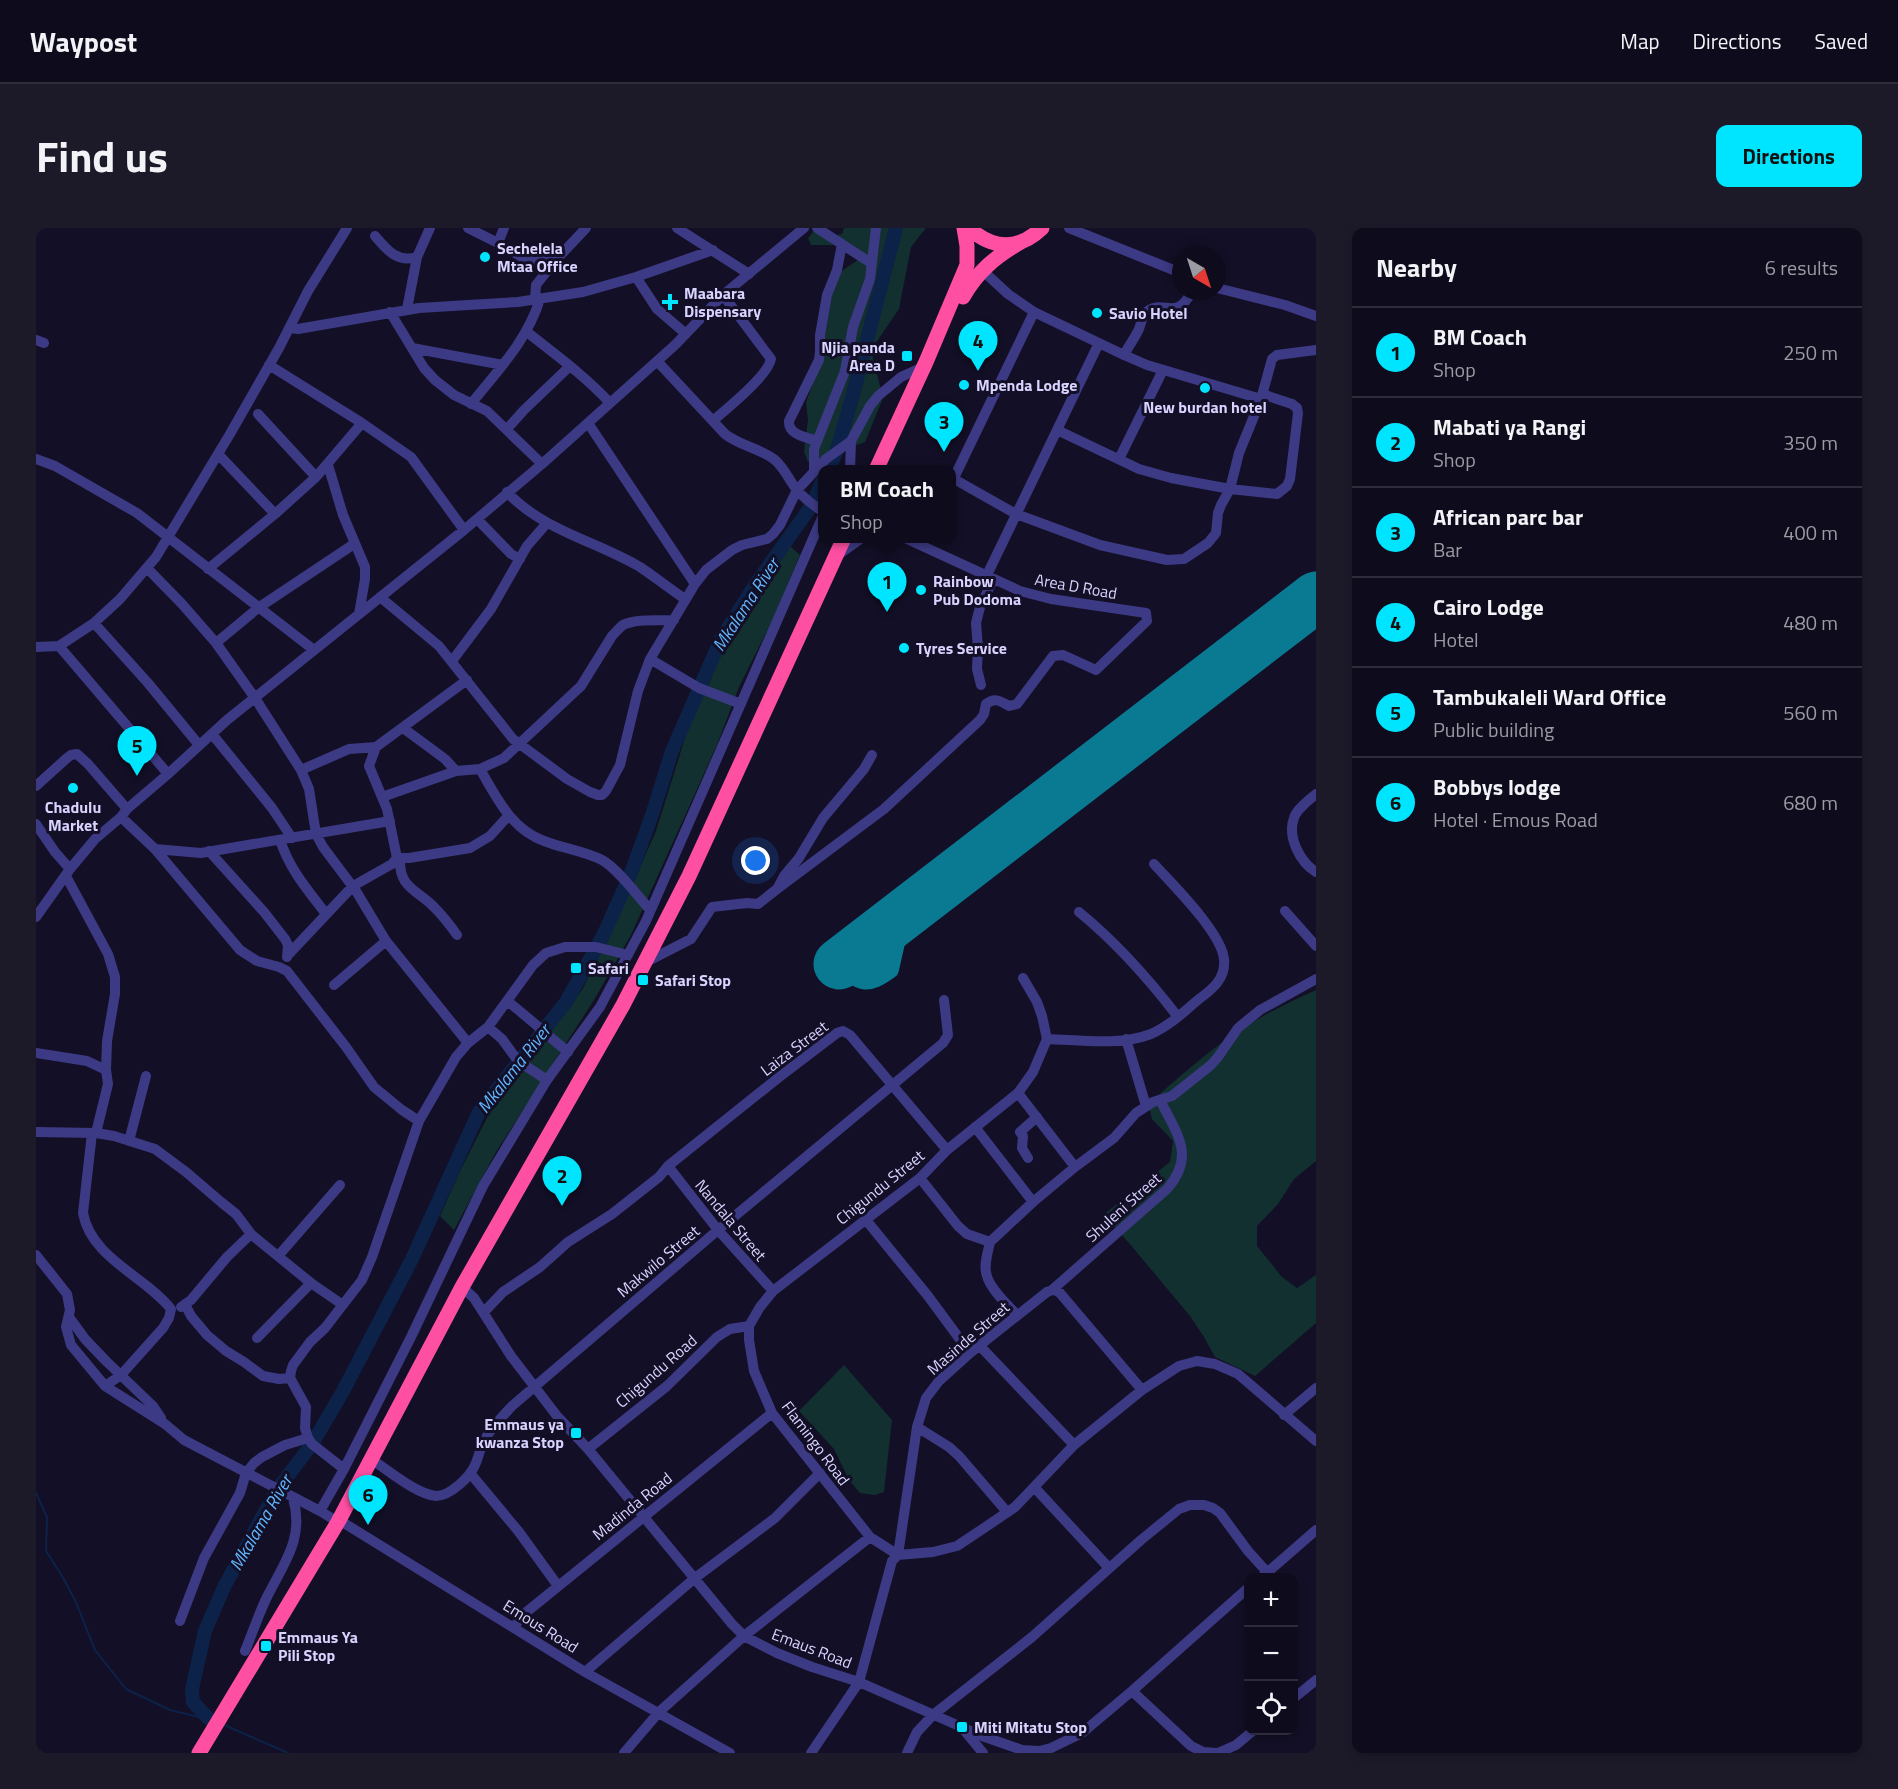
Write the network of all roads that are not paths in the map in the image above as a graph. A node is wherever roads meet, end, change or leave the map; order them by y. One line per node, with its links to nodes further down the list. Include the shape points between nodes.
1 (347, 228): 36 (street)
2 (430, 228): 19 (street)
3 (468, 228): 16 (street)
4 (504, 228): 16 (street)
5 (586, 228): 21 (street)
6 (677, 228): 18 (street)
7 (804, 228): 25 (street)
8 (817, 228): 17 (street)
9 (876, 228): 22 (street)
10 (964, 228): 46 (highway, via 967,265)
11 (969, 228): 15 (highway, via 992,243)
12 (1042, 228): 15 (highway)
13 (1069, 228): 23 (street)
14 (375, 236): 19 (street, via 395,256)
15 (1021, 242): 24 (highway)
16 (498, 243): 20 (street)
17 (842, 244): 22 (street); 58 (street, via 827,295 819,360 789,421 791,432)
18 (713, 250): 25 (street); 27 (street)
19 (417, 257): 32 (street)
20 (525, 259): 21 (street); 26 (street)
21 (555, 261): 26 (street)
22 (872, 263): 58 (street, via 845,371)
23 (1172, 269)
24 (982, 270): 34 (street); 46 (highway, via 971,282)
25 (749, 274): 29 (street)
26 (542, 276): 30 (street, via 536,285)
27 (636, 277): 30 (street, via 584,292); 38 (street, via 657,309)
28 (1226, 290): 35 (street)
29 (723, 295): 38 (street); 53 (street, via 771,359 750,388)
30 (537, 299): 32 (street); 37 (street)
31 (1187, 300): 42 (street, via 1169,310 1148,310)
32 (407, 309): 33 (street)
33 (390, 312): 36 (street); 40 (street)
34 (1034, 312): 39 (street); 70 (street)
35 (1316, 316)
36 (289, 328): 44 (street)
37 (527, 332): 45 (street); 47 (street)
38 (686, 334): 43 (street)
39 (1099, 343): 42 (street); 57 (street)
40 (412, 348): 45 (street); 50 (street, via 435,380)
41 (1316, 350): 49 (street, via 1274,356)
42 (1124, 355): 48 (street)
43 (657, 361): 51 (street); 53 (street)
44 (269, 365): 54 (street); 60 (street)
45 (503, 365): 50 (street)
46 (925, 365): 59 (street, via 901,377 878,396); 67 (highway)
47 (570, 366): 51 (street); 56 (street)
48 (1163, 370): 49 (street); 62 (street)
49 (1261, 396): 73 (street); 73 (street, via 1297,408 1290,479 1277,494)
50 (471, 404): 56 (street, via 487,411)
51 (610, 404): 55 (street)
52 (258, 414): 71 (street)
53 (712, 421): 74 (street, via 735,442 773,459 787,472)
54 (362, 423): 64 (street); 82 (street, via 411,457)
55 (588, 423): 63 (street); 93 (street)
56 (507, 429): 63 (street)
57 (1057, 430): 62 (street); 78 (street)
58 (817, 441): 69 (street)
59 (852, 441): 65 (street); 66 (street)
60 (218, 454): 77 (street); 83 (street)
61 (36, 459): 83 (street, via 101,491)
62 (1119, 459): 73 (street, via 1172,478)
63 (542, 464): 75 (street)
64 (328, 465): 71 (street); 87 (street)
65 (820, 465)
66 (850, 465)
67 (879, 465)
68 (818, 468): 69 (street)
69 (814, 472): 74 (street)
70 (956, 475)
71 (316, 477): 77 (street)
72 (956, 483): 78 (street)
73 (1230, 489): 78 (street, via 1221,505 1216,533 1184,559 1167,560 1100,545)
74 (797, 490): 76 (street); 93 (street, via 773,534 732,550)
75 (507, 492): 79 (street); 80 (street)
76 (818, 509)
77 (275, 514): 91 (street)
78 (1016, 514): 92 (street)
79 (477, 519): 82 (street); 89 (street)
80 (547, 523): 89 (street); 95 (street, via 640,567)
81 (818, 527): 109 (street)
82 (464, 530): 94 (street)
83 (168, 538): 90 (street); 91 (street)
84 (842, 543): 88 (highway)
85 (855, 543): 88 (street)
86 (921, 543): 92 (street, Area D Road)
87 (354, 544): 96 (street); 97 (street, via 366,573)
88 (836, 557): 148 (highway)
89 (520, 559): 105 (street)
90 (147, 568): 99 (street); 100 (street)
91 (208, 568): 96 (street)
92 (989, 578): 107 (street, via 976,623); 137 (street, Area D Road, via 1036,596 1146,612 1148,621 1096,670 1063,655 1053,656 1017,704 1009,706 992,699 980,720 884,809)
93 (695, 584): 95 (street)
94 (380, 597): 97 (street); 105 (street)
95 (685, 599): 98 (street)
96 (258, 608): 100 (street); 103 (street)
97 (359, 614): 103 (street)
98 (674, 620): 104 (street); 112 (street, via 636,622 619,629 581,686)
99 (94, 623): 101 (street); 113 (street)
100 (216, 643): 108 (street)
101 (59, 646): 102 (street); 119 (street)
102 (36, 647)
103 (314, 650): 108 (street)
104 (650, 659): 109 (street, via 699,688); 112 (street, via 620,765 602,795 567,779)
105 (452, 661): 106 (street)
106 (466, 680): 110 (street); 112 (street)
107 (981, 685)
108 (255, 698): 111 (street); 117 (street)
109 (741, 704): 138 (street)
110 (403, 728): 114 (street); 118 (street)
111 (212, 734): 113 (street); 128 (street)
112 (519, 744): 116 (street, via 504,758)
113 (199, 745): 119 (street)
114 (376, 747): 117 (street, via 349,749); 122 (street, via 369,766)
115 (872, 755): 137 (street, via 823,818)
116 (480, 769): 118 (street); 124 (street)
117 (301, 770): 127 (street, via 309,789)
118 (456, 771): 122 (street)
119 (168, 774): 123 (street)
120 (36, 786): 123 (street, via 77,754)
121 (1316, 794): 134 (street, via 1294,817 1292,831 1295,846)
122 (382, 797): 125 (street)
123 (124, 813): 130 (street); 135 (street, via 95,838)
124 (508, 816): 132 (street, via 490,836 470,848); 138 (street, via 532,836 605,862)
125 (390, 820): 127 (street); 132 (street)
126 (36, 824): 135 (street)
127 (316, 834): 128 (street); 136 (street)
128 (292, 838): 129 (street)
129 (280, 840): 131 (street); 141 (street, via 292,870)
130 (155, 849): 131 (street); 149 (street, via 240,950 257,961)
131 (209, 851): 146 (street, via 285,939)
132 (398, 858): 136 (street); 143 (street, via 404,881 431,904)
133 (1154, 864): 155 (street, via 1212,933 1224,959 1222,975 1214,988)
134 (1316, 872)
135 (68, 873): 142 (street); 162 (street, via 108,954 115,977)
136 (353, 886): 141 (street); 144 (street)
137 (777, 889): 148 (street, via 758,904 712,907 691,939)
138 (650, 910): 147 (street)
139 (1285, 911): 145 (street)
140 (1079, 912): 155 (street, via 1134,964)
141 (326, 914): 146 (street)
142 (36, 917)
143 (457, 935)
144 (386, 941): 152 (street); 159 (street)
145 (1316, 946)
146 (288, 955): 149 (street)
147 (628, 955): 154 (street, via 596,947 565,946 546,953 533,964); 160 (street, via 597,1012)
148 (646, 962): 189 (highway)
149 (287, 971): 170 (street, via 374,1087)
150 (1023, 978): 157 (street, via 1037,1002)
151 (1316, 979): 167 (street, via 1260,1010 1238,1028 1211,1065 1176,1093)
152 (334, 985)
153 (944, 1000): 165 (street, Makwilo Street, via 946,1039)
154 (507, 1001): 156 (street); 160 (street)
155 (1178, 1017): 158 (street, via 1151,1034)
156 (488, 1027): 159 (street); 164 (street, via 518,1061)
157 (1047, 1039): 158 (street); 166 (street, Chigundu Street, via 1033,1072)
158 (1126, 1039): 168 (street)
159 (468, 1043): 170 (street)
160 (568, 1052): 164 (street)
161 (36, 1053): 162 (street, via 87,1061)
162 (106, 1070): 173 (street, via 108,1084)
163 (147, 1076): 174 (street)
164 (547, 1080): 217 (street, via 483,1186)
165 (892, 1085): 175 (street, Laiza Street); 177 (street, Laiza Street, via 850,1035 837,1033); 183 (street, Makwilo Street)
166 (1018, 1093): 169 (street); 171 (street, Chigundu Street)
167 (1160, 1100): 168 (street); 190 (street, Shuleni Street, via 1181,1145 1181,1168 1175,1180)
168 (1146, 1106): 178 (street, via 1114,1138)
169 (1037, 1117): 176 (street, via 1020,1132); 178 (street)
170 (419, 1121): 193 (street, via 372,1257 362,1280)
171 (975, 1128): 175 (street, Chigundu Street); 181 (street)
172 (36, 1132): 173 (street)
173 (94, 1133): 174 (street); 194 (street, via 83,1213 85,1224 111,1256)
174 (129, 1141): 184 (street, via 155,1149 175,1164 236,1214)
175 (947, 1150): 179 (street, Chigundu Street)
176 (1028, 1158)
177 (668, 1166): 183 (street, Nandala Street); 195 (street, Laiza Street, via 612,1214 503,1292)
178 (1075, 1167): 181 (street)
179 (920, 1178): 182 (street, Chigundu Street); 185 (street, via 958,1226 967,1234)
180 (340, 1185): 187 (street)
181 (1033, 1202): 185 (street)
182 (866, 1220): 191 (street, Chigundu Street); 201 (street)
183 (718, 1230): 191 (street, Nandala Street); 205 (street, Makwilo Street)
184 (250, 1234): 187 (street); 192 (street)
185 (990, 1242): 196 (street, via 987,1276)
186 (36, 1255): 197 (street, via 67,1294)
187 (279, 1255): 188 (street)
188 (311, 1283): 193 (street); 199 (street)
189 (462, 1287): 195 (street, Emaus Road); 216 (highway)
190 (1052, 1290): 196 (street, Masinde Street); 207 (street, via 1060,1293)
191 (773, 1291): 198 (street, Chigundu Street)
192 (185, 1304): 194 (street); 203 (street, via 207,1335 226,1351 263,1376)
193 (343, 1305): 203 (street, via 293,1365)
194 (171, 1309): 202 (street, via 163,1328)
195 (484, 1312): 205 (street, Emaus Road)
196 (1017, 1316): 200 (street, Masinde Street)
197 (69, 1317): 202 (street); 204 (street, via 66,1327 71,1346)
198 (749, 1326): 208 (street, Flamingo Road, via 754,1371); 215 (street, Chigundu Road, via 730,1329 717,1337 666,1386)
199 (256, 1338)
200 (979, 1345): 201 (street, Masinde Street); 214 (street)
201 (970, 1353): 211 (street, Masinde Street, via 932,1389 922,1406)
202 (121, 1375): 204 (street); 210 (street, via 153,1406)
203 (290, 1378): 212 (street, via 306,1407)
204 (105, 1386): 210 (street)
205 (534, 1386): 215 (street, Emaus Road); 219 (street, Makwilo Street, via 485,1438)
206 (1316, 1388): 209 (street)
207 (1142, 1390): 209 (street, via 1179,1365 1197,1361 1215,1364 1238,1374); 214 (street)
208 (772, 1413): 220 (street, Flamingo Road); 225 (street, Madinda Road)
209 (1284, 1415): 213 (street)
210 (165, 1424): 218 (street, Emous Road, via 184,1440)
211 (917, 1427): 224 (street, via 959,1456); 229 (street, Masinde Street)
212 (308, 1438): 217 (street); 218 (street, via 262,1457)
213 (1316, 1441)
214 (1074, 1445): 221 (street)
215 (588, 1449): 225 (street, Emaus Road)
216 (371, 1459): 219 (street, Makwilo Street, via 412,1486 434,1495 443,1495); 226 (highway)
217 (344, 1469): 223 (street)
218 (246, 1473): 222 (street, Emous Road); 236 (street, via 240,1493 204,1558)
219 (470, 1473): 234 (street)
220 (820, 1473): 228 (street, Flamingo Road); 233 (street, via 775,1518)
221 (1035, 1488): 224 (street); 230 (street)
222 (293, 1498): 223 (street, Emous Road); 239 (street, via 297,1522 293,1545)
223 (320, 1511): 226 (street, Emous Road)
224 (1007, 1512): 229 (street, via 957,1546)
225 (644, 1515): 233 (street, Emaus Road); 234 (street, Madinda Road)
226 (338, 1521): 237 (street, Emous Road); 249 (highway)
227 (1316, 1530): 232 (street)
228 (870, 1537): 229 (street, Flamingo Road); 238 (street)
229 (898, 1555): 242 (street, Masinde Street, via 892,1561)
230 (1109, 1568): 231 (street, via 1179,1509 1198,1505 1220,1513); 246 (street, via 1032,1637)
231 (1263, 1573)
232 (1266, 1573)
233 (694, 1578): 238 (street, Emaus Road); 240 (street)
234 (558, 1586): 237 (street, Madinda Road)
235 (1244, 1592): 243 (street, Emaus Road)
236 (180, 1621)
237 (514, 1627): 240 (street, Emous Road)
238 (744, 1636): 242 (street, Emaus Road, via 812,1667); 245 (street)
239 (245, 1651)
240 (585, 1671): 245 (street, Emous Road)
241 (1316, 1680): 244 (street)
242 (859, 1682): 246 (street, Emaus Road); 252 (street, Masinde Street)
243 (1132, 1691): 247 (street, Emaus Road, via 1082,1733 1040,1751 1022,1750); 255 (street, via 1191,1746)
244 (1298, 1694)
245 (660, 1712): 250 (street); 251 (street, Emous Road)
246 (933, 1715): 247 (street, Emaus Road); 253 (street, via 917,1732)
247 (964, 1730): 254 (street)
248 (1249, 1735): 255 (street)
249 (198, 1753)
250 (624, 1753)
251 (730, 1753)
252 (811, 1753)
253 (907, 1753)
254 (983, 1753)
255 (1217, 1753)

